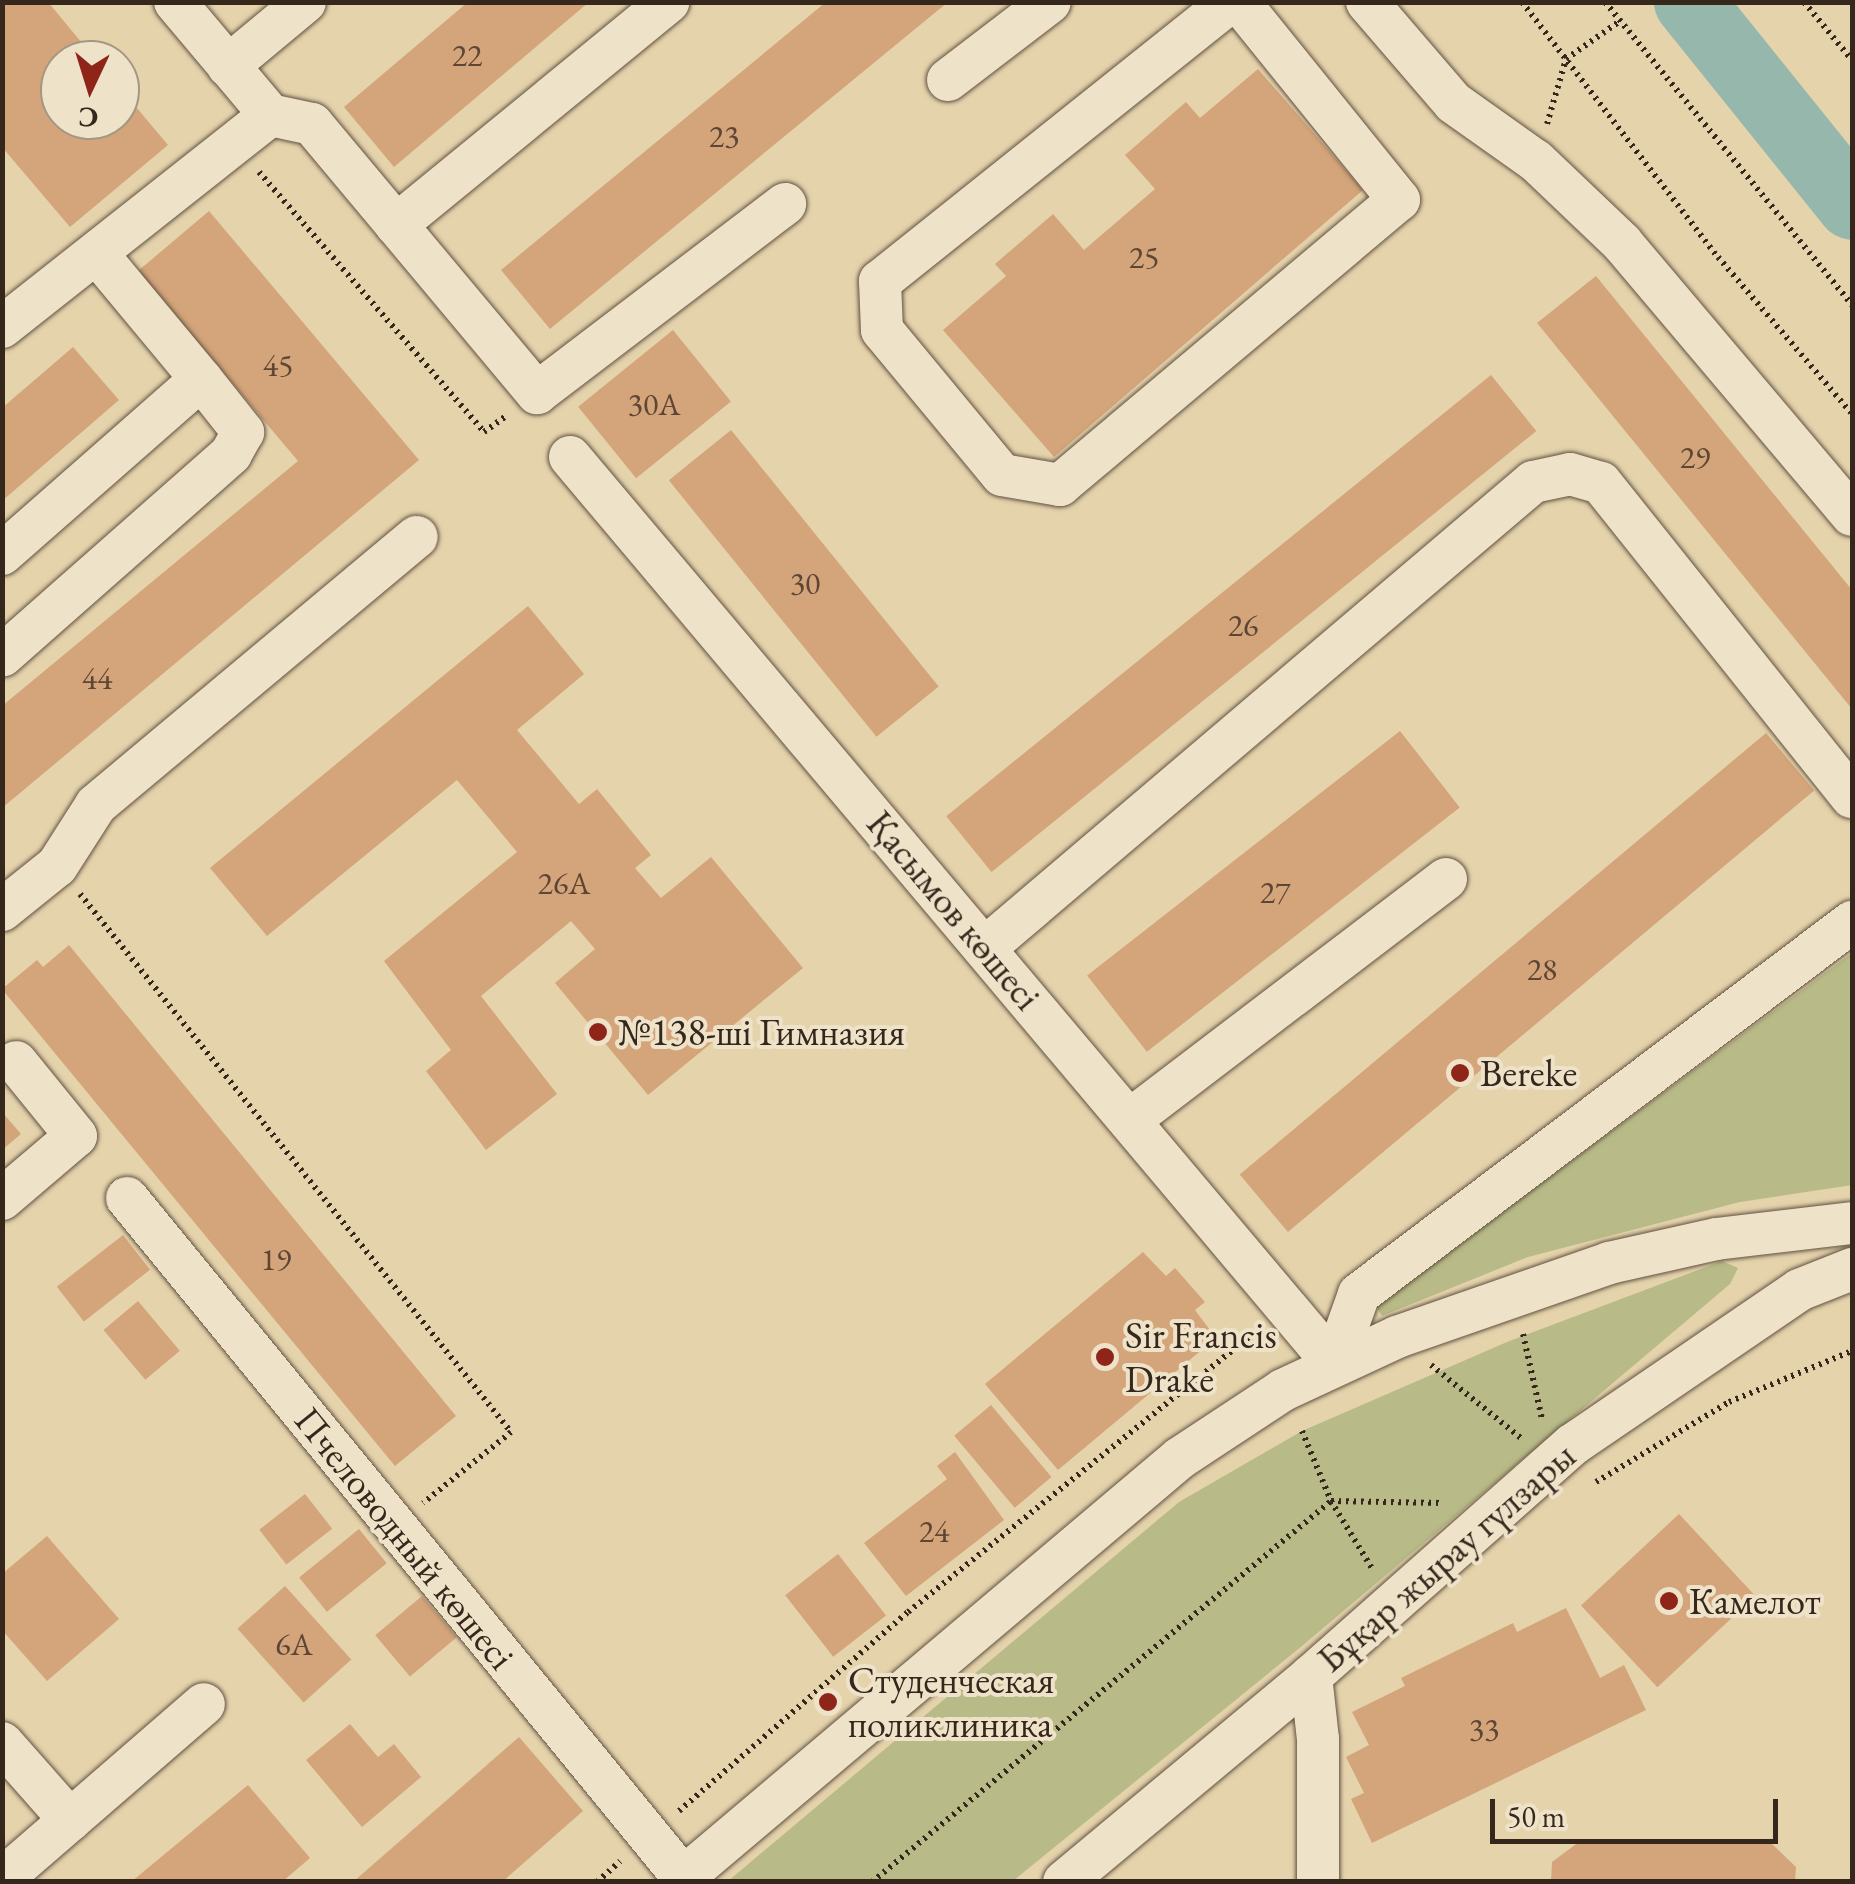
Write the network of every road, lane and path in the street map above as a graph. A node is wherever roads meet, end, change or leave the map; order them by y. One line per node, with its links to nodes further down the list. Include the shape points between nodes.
1 (175, 2): 14 (street)
2 (306, 2): 14 (street)
3 (668, 2): 20 (street)
4 (1050, 2): 15 (street)
5 (1230, 2): 6 (street, via 880,281 882,330 1002,476 1060,484 1400,200)
6 (1239, 2)
7 (1367, 2): 18 (street, via 1454,103)
8 (1522, 2): 12 (path)
9 (1604, 2): 11 (path)
10 (1804, 2): 13 (path)
11 (1620, 21): 12 (path); 22 (path)
12 (1566, 59): 18 (path); 26 (path, via 1718,257)
13 (1852, 60)
14 (228, 66): 16 (street)
15 (948, 80)
16 (270, 115): 17 (street); 20 (street, via 312,124)
17 (235, 144): 21 (street); 25 (path, via 484,432)
18 (1536, 161): 28 (street, via 1622,243)
19 (785, 204): 25 (street)
20 (396, 225): 25 (street)
21 (98, 255): 23 (street); 24 (street)
22 (1852, 306)
23 (2, 327)
24 (202, 379): 30 (street); 31 (street, via 243,432 231,454)
25 (537, 393)
26 (1852, 414)
27 (570, 457): 37 (street, Қасымов көшесі)
28 (1852, 515)
29 (417, 537): 33 (street, via 96,806)
30 (2, 554)
31 (2, 656)
32 (1852, 797): 37 (street, via 1601,482 1570,474 1533,482)
33 (56, 866): 35 (street); 54 (path, via 511,1432)
34 (1446, 879): 39 (street)
35 (2, 910)
36 (1852, 922): 49 (street, via 1359,1294)
37 (986, 947): 39 (street, Қасымов көшесі)
38 (16, 1062): 41 (street, via 76,1136)
39 (1131, 1119): 49 (street, Қасымов көшесі)
40 (127, 1198): 54 (street, Пчеловодный көшесі)
41 (2, 1199)
42 (1852, 1222): 43 (street)
43 (1787, 1230): 45 (street); 46 (street, via 1608,1263)
44 (1852, 1270): 45 (street, Бұқар жырау гүлзары)
45 (1800, 1290): 51 (street, Бұқар жырау гүлзары)
46 (1514, 1294): 48 (street); 51 (path)
47 (1259, 1330): 60 (path, via 908,1612)
48 (1397, 1337): 49 (street); 51 (path)
49 (1334, 1364): 62 (street, via 1180,1458)
50 (1302, 1431): 52 (path)
51 (1551, 1463): 53 (street, Бұқар жырау гүлзары)
52 (1331, 1501): 53 (path); 55 (path); 64 (path)
53 (1504, 1505): 56 (street, Бұқар жырау гүлзары)
54 (395, 1526): 60 (street, Пчеловодный көшесі)
55 (1378, 1579)
56 (1311, 1676): 65 (street, Бұқар жырау гүлзары); 66 (street)
57 (204, 1704): 59 (street)
58 (2, 1743): 59 (street)
59 (70, 1820): 61 (street)
60 (649, 1836): 62 (street, Пчеловодный көшесі); 63 (path)
61 (2, 1879)
62 (680, 1879)
63 (597, 1882)
64 (872, 1882)
65 (1064, 1882)
66 (1318, 1882)

